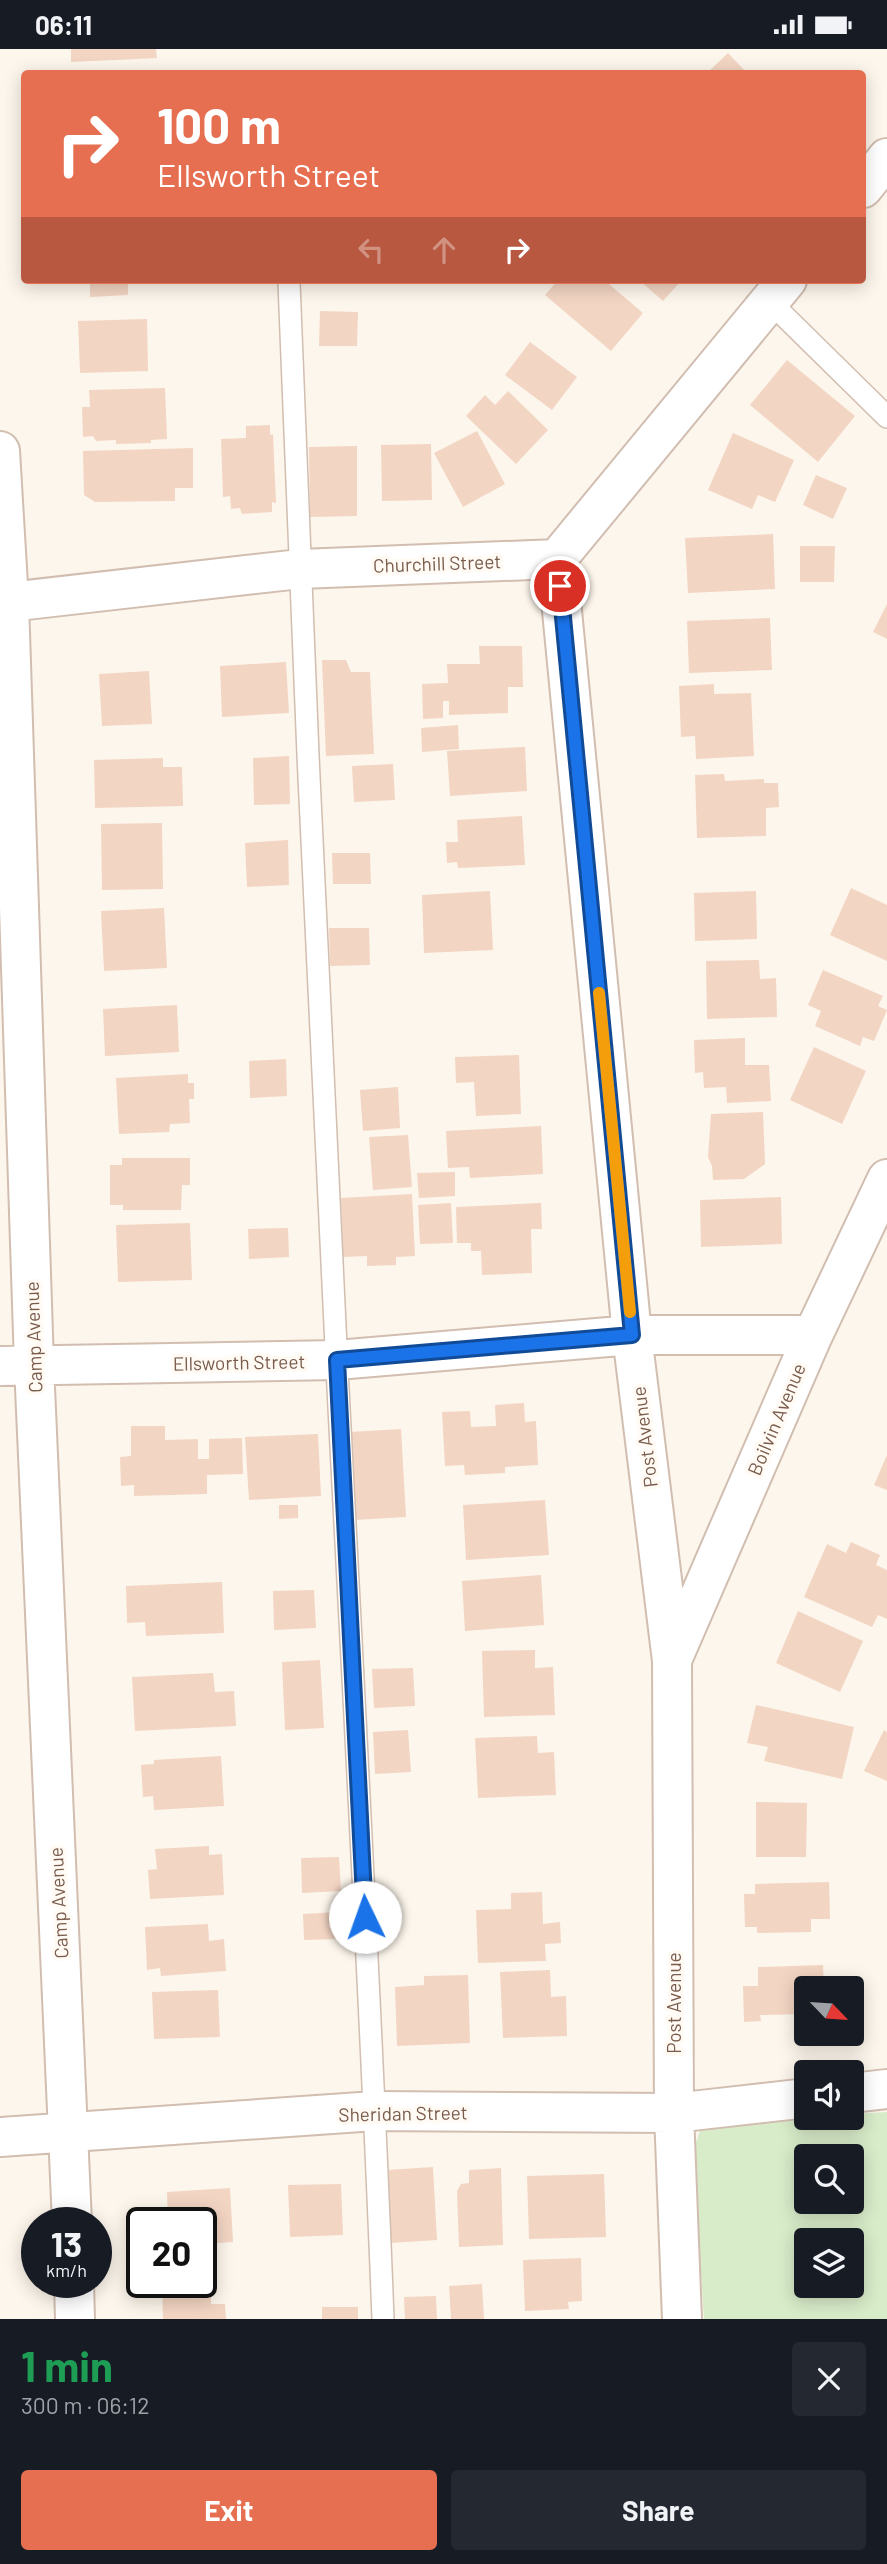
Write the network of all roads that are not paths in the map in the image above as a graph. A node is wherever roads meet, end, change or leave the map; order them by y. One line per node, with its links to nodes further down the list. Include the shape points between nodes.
1 (887, 158): 2 (street)
2 (866, 184)
3 (289, 284): 8 (lane)
4 (778, 291): 5 (lane); 7 (street)
5 (887, 417)
6 (0, 451): 9 (street, Camp Avenue)
7 (557, 558): 8 (street, Churchill Street); 11 (street, Post Avenue)
8 (300, 569): 9 (street, Churchill Street); 13 (lane)
9 (5, 602): 14 (street, Camp Avenue)
10 (887, 1179): 12 (street, Boilvin Avenue)
11 (632, 1335): 12 (street, Ellsworth Street); 13 (street, Ellsworth Street); 15 (street, Post Avenue)
12 (813, 1335): 15 (street, Boilvin Avenue)
13 (337, 1360): 14 (street, Ellsworth Street); 19 (lane)
14 (17, 1365): 21 (street, Camp Avenue)
15 (672, 1661): 20 (street, Post Avenue)
16 (887, 2089): 17 (street)
17 (864, 2092)
18 (794, 2099): 20 (street, Sheridan Street)
19 (375, 2111): 20 (street, Sheridan Street); 21 (street, Sheridan Street); 26 (lane)
20 (674, 2112): 27 (street, Post Avenue)
21 (68, 2130): 22 (street, Sheridan Street); 23 (street, Camp Avenue)
22 (0, 2137)
23 (71, 2207)
24 (74, 2298): 25 (street)
25 (75, 2319)
26 (383, 2319)
27 (682, 2319)

